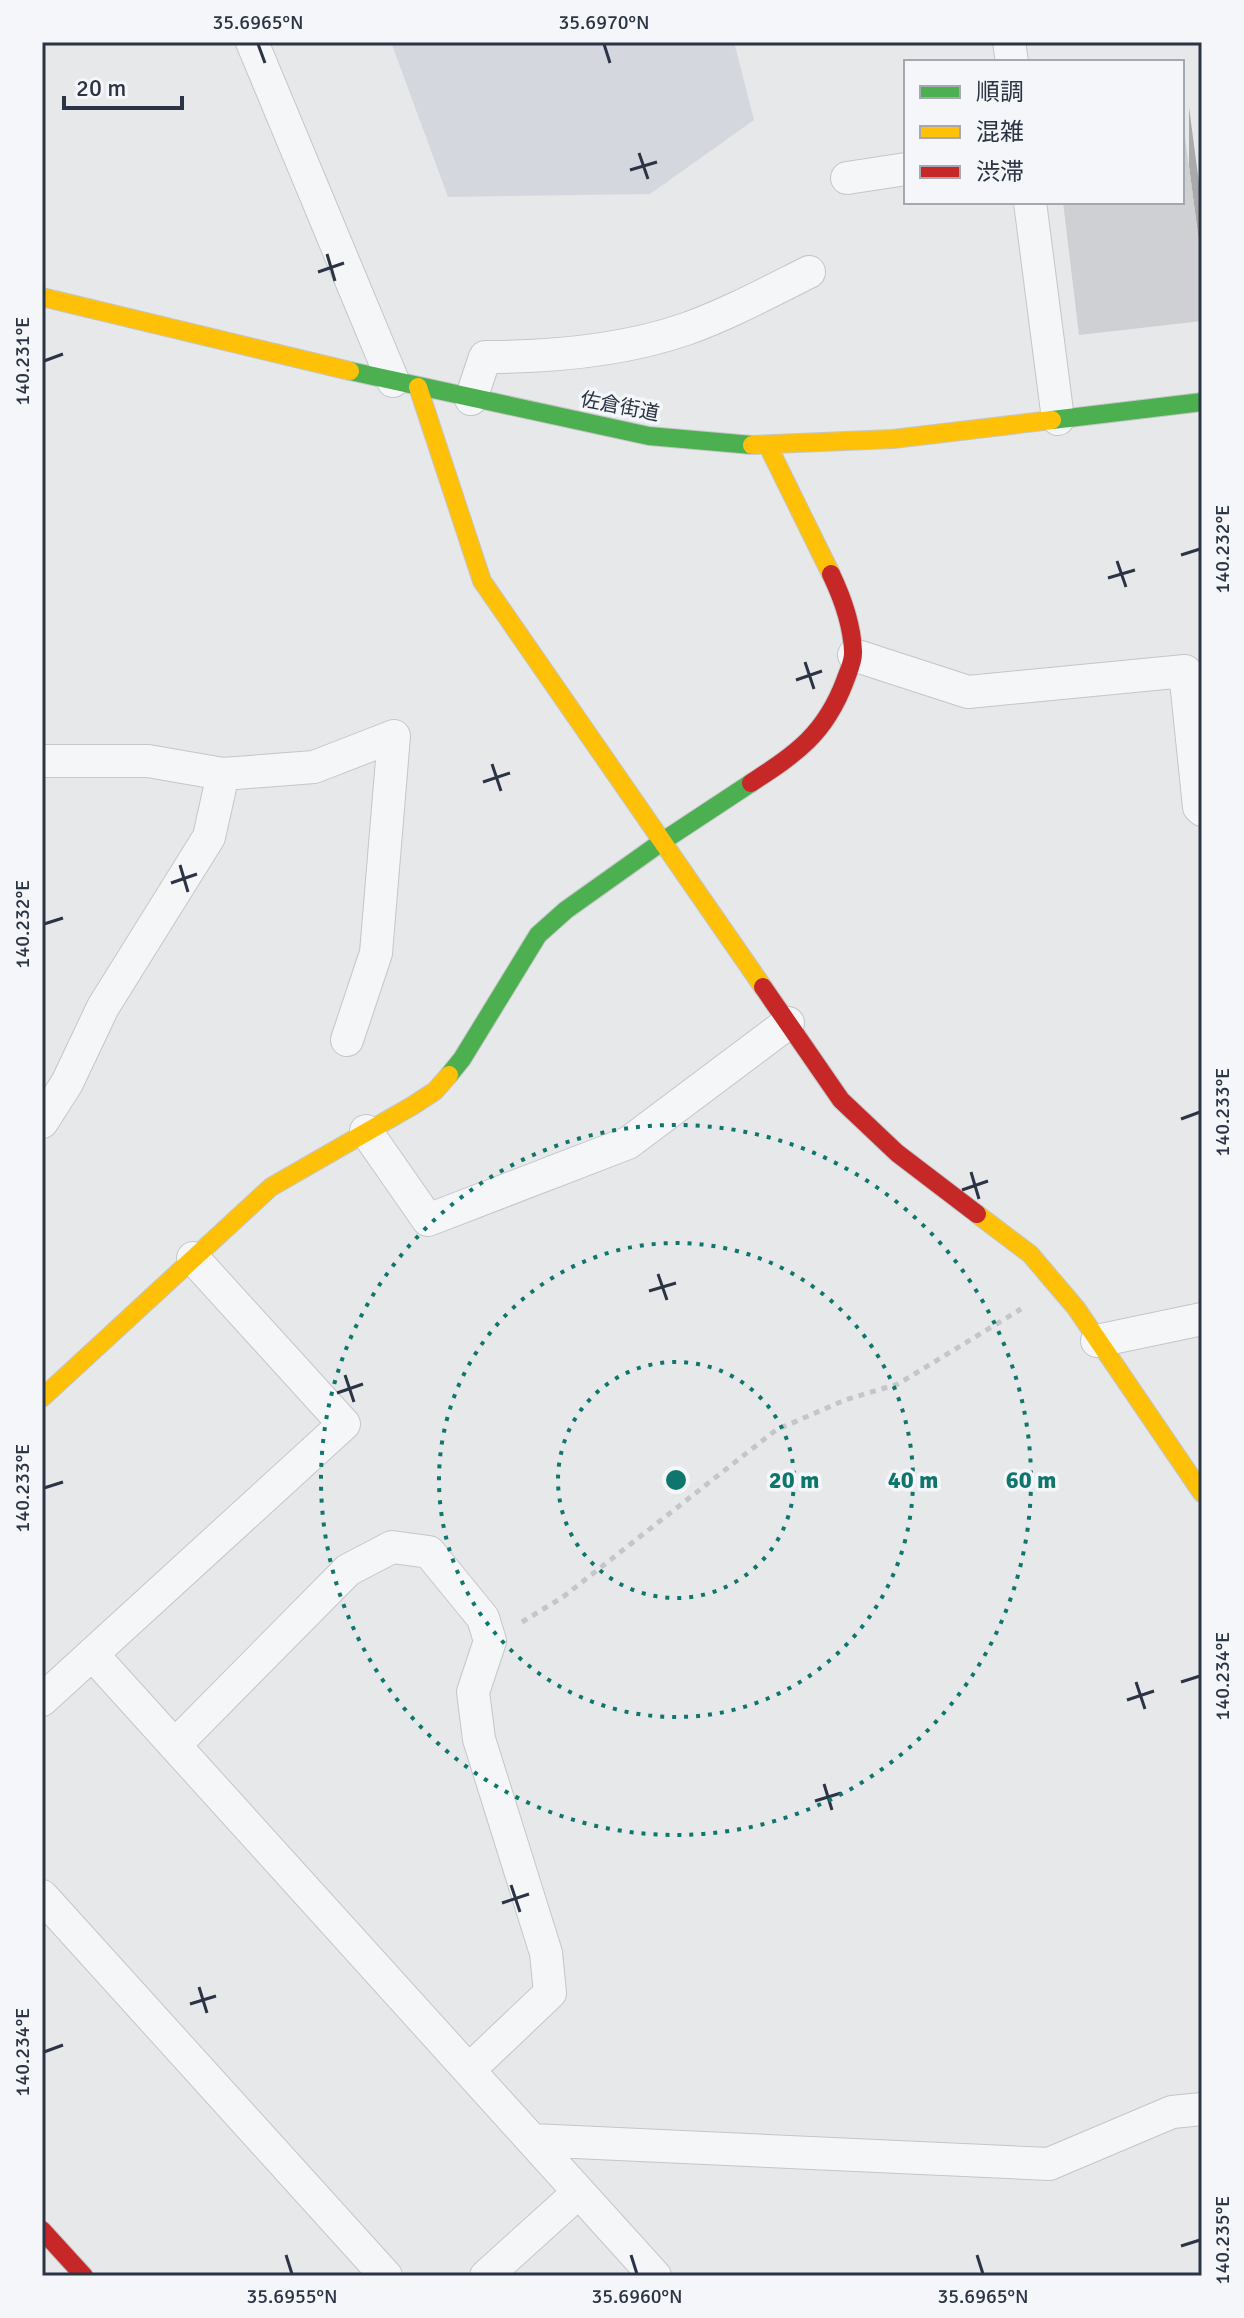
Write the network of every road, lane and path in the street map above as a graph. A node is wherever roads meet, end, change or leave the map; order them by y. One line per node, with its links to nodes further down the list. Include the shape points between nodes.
1 (252, 42): 7 (street)
2 (904, 169): 3 (street)
3 (847, 178)
4 (1030, 204): 10 (street)
5 (809, 272): 8 (street, via 685,329 549,357 485,357)
6 (42, 297): 7 (street, 佐倉街道)
7 (405, 384): 8 (street, 佐倉街道); 16 (street, via 482,581)
8 (471, 399): 11 (street, 佐倉街道, via 649,436)
9 (1202, 402): 10 (street, 佐倉街道)
10 (1058, 419): 11 (street, 佐倉街道, via 893,439)
11 (768, 446): 12 (street, via 834,581)
12 (854, 655): 15 (street, via 968,692 1185,671); 16 (street, via 837,701 801,748)
13 (42, 761): 14 (street, via 148,761)
14 (223, 774): 18 (street, via 314,767 394,736 376,953); 19 (street, via 209,837 103,1007)
15 (1202, 810)
16 (663, 841): 17 (street); 20 (street, via 538,935 462,1059 435,1091)
17 (788, 1023): 20 (street, via 628,1143 428,1220); 22 (street, via 841,1100 897,1153 1030,1254)
18 (347, 1040)
19 (42, 1122)
20 (366, 1131): 21 (street, via 271,1187)
21 (193, 1258): 25 (street); 28 (street, via 344,1424)
22 (1058, 1288): 24 (street); 27 (path, via 898,1384 776,1430 563,1597)
23 (1202, 1319): 24 (street)
24 (1097, 1341): 26 (street)
25 (42, 1398)
26 (1202, 1493)
27 (490, 1641): 30 (street, via 483,1618 429,1552 392,1547 348,1570); 32 (street, via 473,1692 479,1739 546,1953 550,1993)
28 (92, 1654): 29 (street); 30 (street)
29 (42, 1700)
30 (175, 1745): 32 (street)
31 (42, 1896): 38 (street)
32 (469, 2070): 34 (street)
33 (1202, 2109): 34 (street, via 1172,2112 1049,2164)
34 (532, 2140): 35 (street)
35 (579, 2192): 39 (street); 40 (street)
36 (42, 2230): 37 (street)
37 (70, 2271)
38 (386, 2276)
39 (486, 2276)
40 (655, 2276)

